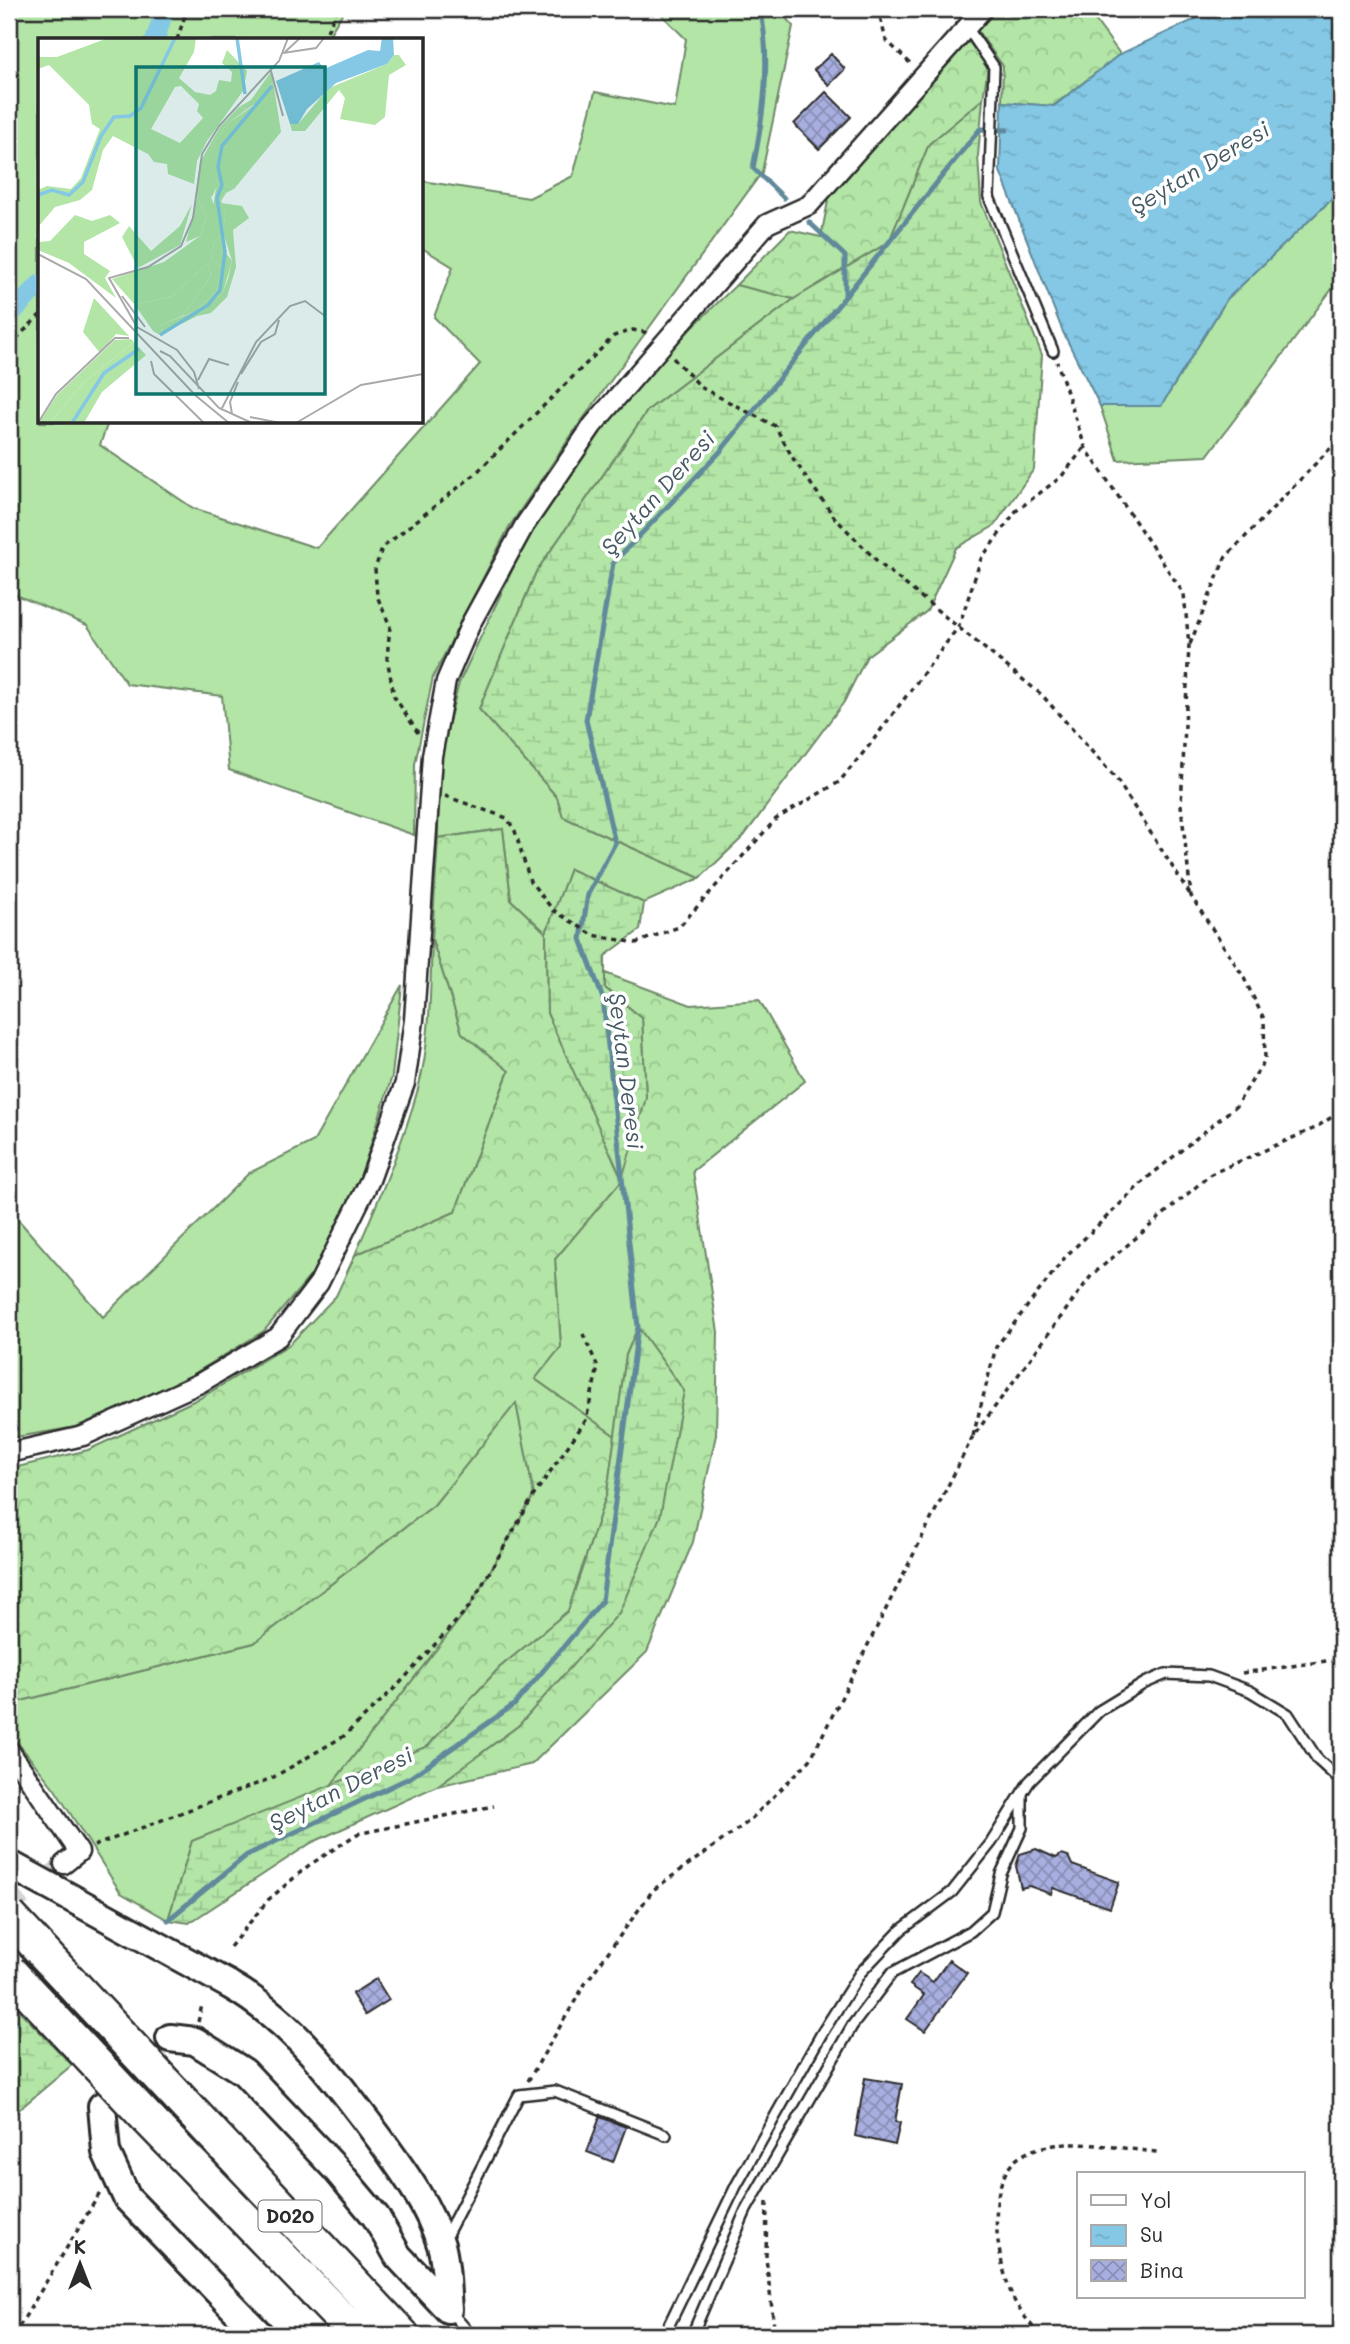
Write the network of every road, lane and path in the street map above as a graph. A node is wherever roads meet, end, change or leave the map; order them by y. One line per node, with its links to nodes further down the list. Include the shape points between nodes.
1 (187, 9): 6 (path)
2 (337, 9): 7 (path)
3 (878, 9): 8 (path, via 886,40)
4 (983, 9): 5 (street)
5 (968, 29): 8 (street); 12 (lane, via 994,67 989,197)
6 (178, 38)
7 (324, 38)
8 (923, 76): 11 (street, via 809,205 766,224)
9 (38, 317): 10 (path)
10 (9, 346)
11 (661, 346): 15 (path, via 702,388 775,426 835,518 879,563); 17 (street, via 593,425 524,526 471,623 446,681); 17 (path, via 654,334 633,330 614,336 474,475 382,548 375,569 377,596 390,626 387,658 394,696)
12 (1054, 351): 14 (path)
13 (1341, 437): 16 (path, via 1225,558)
14 (1085, 447): 15 (path, via 1061,477 1016,511 981,559); 16 (path, via 1184,594)
15 (959, 625): 18 (path, via 839,782 776,819 679,927 636,943 593,935 553,910 530,881 507,818); 19 (path, via 1042,695 1117,780)
16 (1189, 645): 19 (path, via 1181,804)
17 (432, 755): 18 (street)
18 (429, 791): 24 (street, via 414,1020 405,1083 370,1180 319,1283 278,1337 200,1383 83,1436)
19 (1191, 896): 23 (path, via 1264,1018 1265,1060 1236,1106 1146,1179 1058,1266 996,1348)
20 (1341, 1111): 23 (path, via 1315,1128 1211,1174 1091,1276)
21 (582, 1332): 31 (path, via 598,1367 586,1420 534,1495 470,1606 400,1683 344,1736 272,1778)
22 (9, 1406): 24 (path)
23 (972, 1438): 38 (path, via 810,1760 748,1822 653,1890 585,1984)
24 (15, 1451)
25 (1341, 1659): 26 (path)
26 (1209, 1676): 28 (lane, via 1250,1690 1287,1714 1318,1760); 29 (lane, via 1166,1674 1099,1711)
27 (9, 1751): 31 (street)
28 (1341, 1781)
29 (1022, 1793): 43 (lane, via 1023,1828 1001,1874 992,1912 971,1931 892,1973 852,2026); 51 (lane, via 952,1892 901,1930 860,1973 736,2186)
30 (494, 1806): 35 (path, via 357,1834 268,1900)
31 (79, 1852): 33 (street)
32 (9, 1864): 44 (street, bridge, via 228,1984 288,2029 337,2080 414,2187)
33 (64, 1864)
34 (9, 1916): 49 (highway, D020, bridge)
35 (230, 1947)
36 (9, 1971): 48 (highway, D020, bridge)
37 (170, 2038): 45 (street, via 195,2041 244,2072 335,2168 376,2217 398,2256)
38 (519, 2095): 40 (lane, via 555,2091); 44 (lane)
39 (102, 2106): 42 (street, via 106,2152)
40 (666, 2135)
41 (1158, 2152): 54 (path, via 1059,2145 1025,2153 1004,2172 996,2201 999,2247 1014,2300)
42 (114, 2170): 46 (path); 47 (street, via 127,2198)
43 (767, 2175): 52 (lane, via 746,2210); 53 (path, via 766,2258)
44 (441, 2246): 45 (street)
45 (448, 2309): 50 (lane)
46 (14, 2335)
47 (260, 2335)
48 (356, 2335)
49 (402, 2335)
50 (471, 2335)
51 (664, 2335)
52 (692, 2335)
53 (775, 2335)
54 (1038, 2335)

